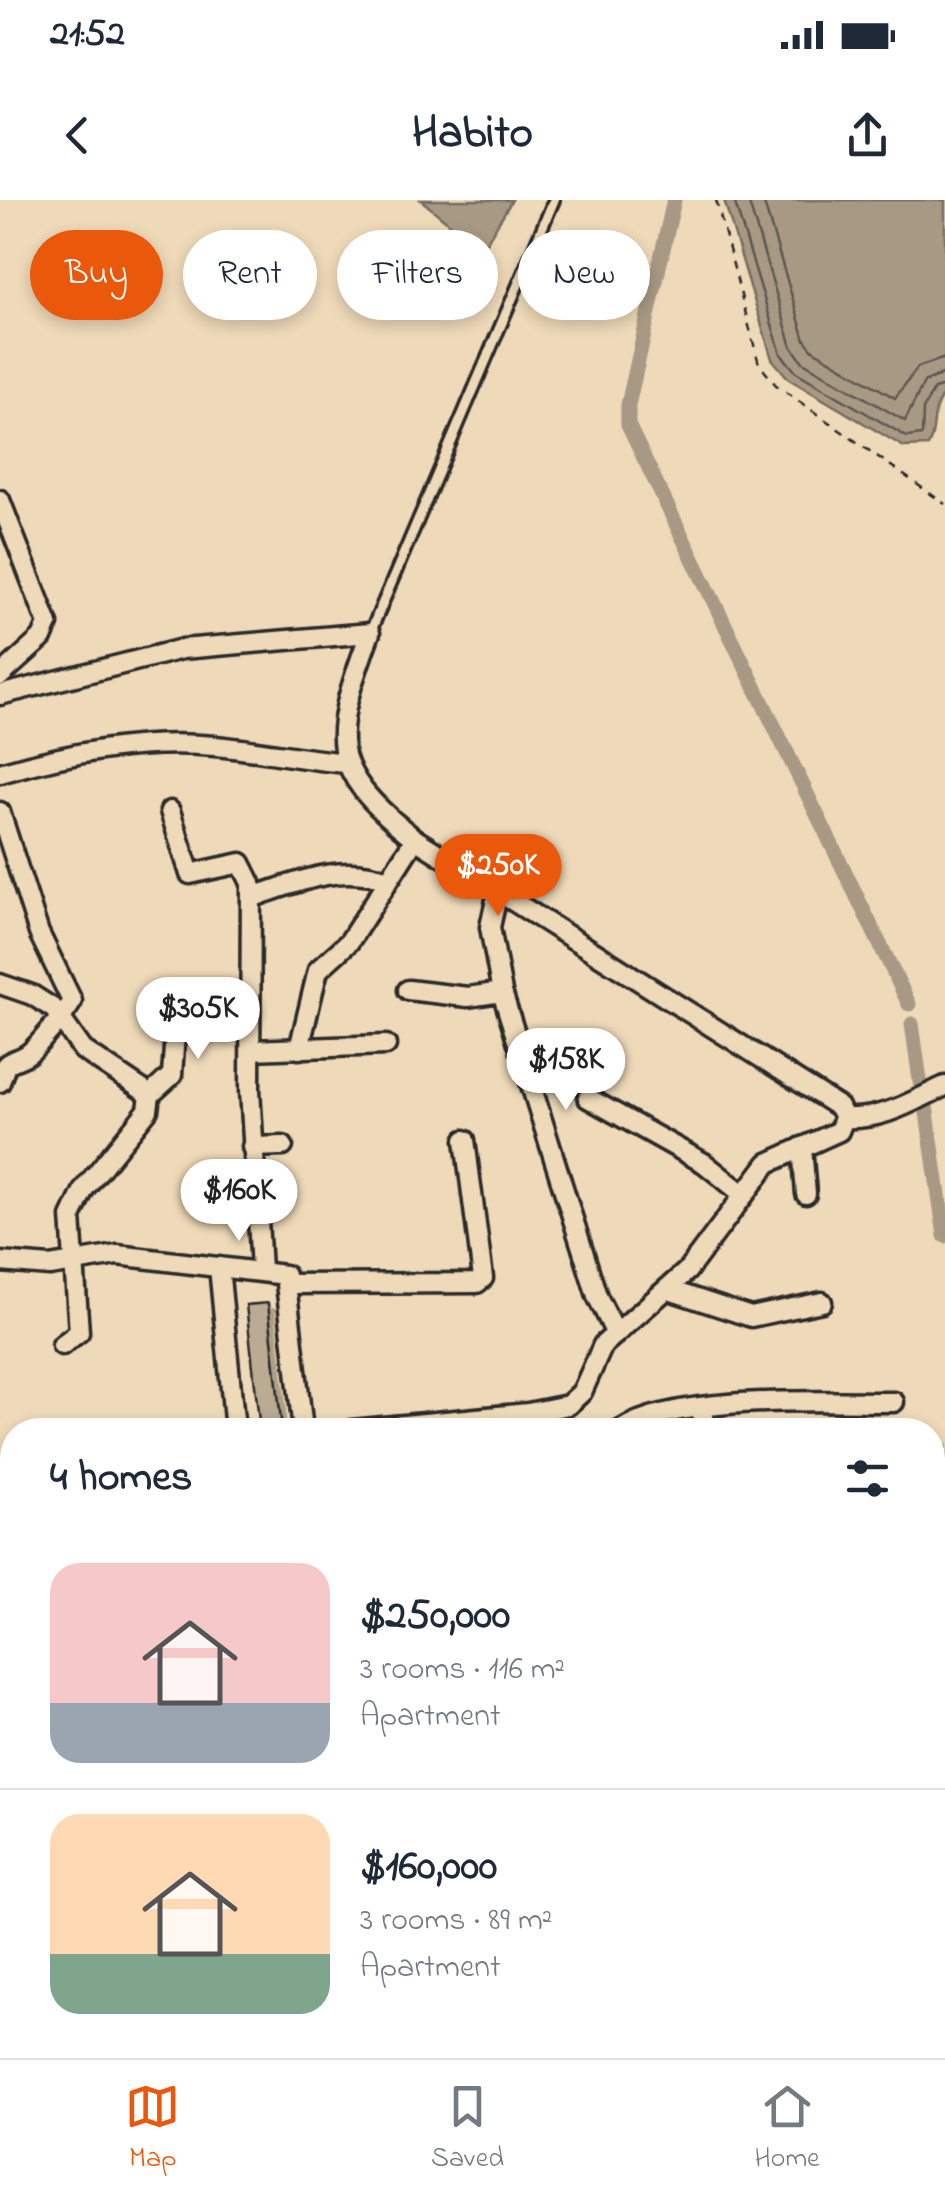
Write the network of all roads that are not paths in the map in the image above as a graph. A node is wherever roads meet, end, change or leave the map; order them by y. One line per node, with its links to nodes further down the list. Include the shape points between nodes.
1 (554, 200): 3 (lane)
2 (0, 500): 4 (street, via 48,624 42,638)
3 (370, 633): 5 (street, via 182,649); 6 (street, via 345,712)
4 (0, 676)
5 (0, 694)
6 (346, 763): 7 (street, via 165,744 102,749); 10 (street, via 360,792)
7 (0, 773)
8 (170, 810): 13 (street, via 190,874 241,863)
9 (0, 812): 18 (street, via 39,933 70,991 70,1010)
10 (415, 839): 11 (street); 12 (street)
11 (388, 880): 13 (street, via 330,872); 21 (street, via 349,942 318,970)
12 (498, 891): 16 (street, via 490,927); 26 (street, via 839,1106)
13 (253, 897): 20 (street)
14 (0, 984): 18 (street, via 32,995)
15 (408, 990): 16 (street, via 468,997)
16 (502, 992): 40 (street, via 597,1296)
17 (178, 994): 24 (street, via 172,1074)
18 (62, 1019): 22 (street, via 32,1051 6,1065); 24 (street, via 83,1050)
19 (386, 1045): 21 (street)
20 (251, 1050): 21 (street); 30 (street)
21 (298, 1050)
22 (0, 1082)
23 (945, 1086): 26 (street, via 870,1120)
24 (150, 1095): 33 (street, via 148,1110 76,1204)
25 (588, 1098): 32 (street, via 704,1163)
26 (844, 1118): 29 (street, via 839,1130)
27 (466, 1140): 37 (street, via 484,1278)
28 (283, 1146): 30 (street)
29 (802, 1146): 31 (street); 32 (street, via 768,1164)
30 (252, 1147): 36 (street)
31 (806, 1194)
32 (744, 1195): 38 (street)
33 (76, 1260): 34 (street, via 40,1266); 35 (street, via 117,1254); 41 (street, via 80,1332)
34 (0, 1262)
35 (219, 1267): 36 (street); 44 (street)
36 (261, 1269): 37 (street, via 278,1272)
37 (289, 1284): 45 (street)
38 (668, 1290): 39 (street, via 751,1318); 40 (street)
39 (822, 1302)
40 (616, 1334): 46 (street, via 598,1351 582,1392 568,1405)
41 (62, 1345)
42 (894, 1402): 43 (street)
43 (702, 1409): 47 (street); 48 (street)
44 (234, 1418)
45 (302, 1418)
46 (450, 1418)
47 (650, 1418)
48 (703, 1418)

